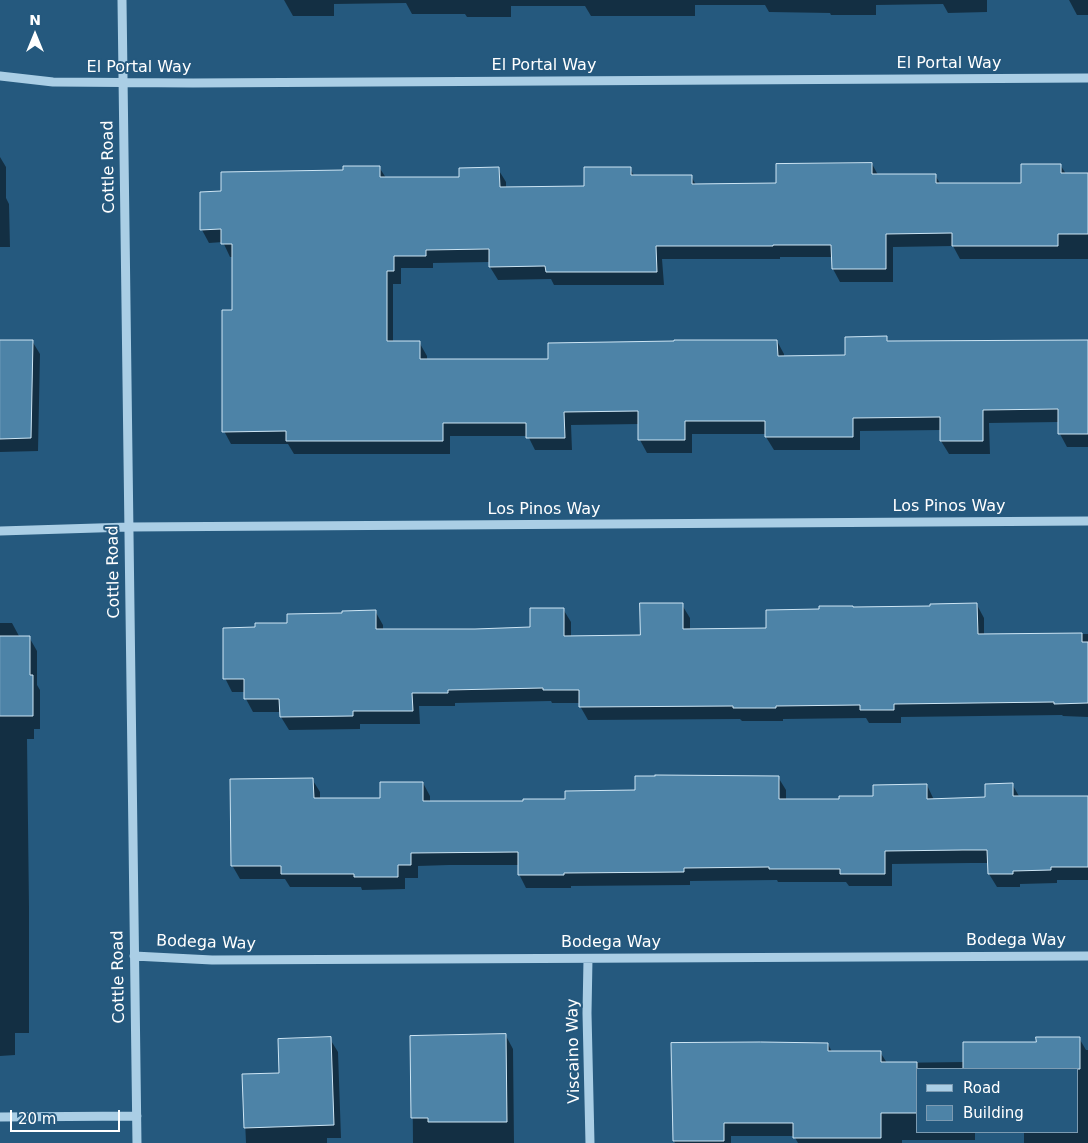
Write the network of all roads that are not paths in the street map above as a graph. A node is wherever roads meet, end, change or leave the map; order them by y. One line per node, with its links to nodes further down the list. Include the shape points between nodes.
1 (122, 0): 4 (street, Cottle Road)
2 (0, 76): 4 (street, El Portal Way, via 53,82)
3 (1088, 78): 4 (street, El Portal Way)
4 (123, 82): 6 (street, Cottle Road)
5 (1088, 521): 6 (street, Los Pinos Way)
6 (129, 528): 7 (street, Los Pinos Way); 8 (street, Cottle Road)
7 (0, 531)
8 (134, 956): 10 (street, Bodega Way, via 212,960); 11 (street, Cottle Road)
9 (1088, 956): 10 (street, Bodega Way)
10 (588, 958): 14 (street, Viscaino Way)
11 (136, 1116): 12 (street); 13 (street, Cottle Road)
12 (0, 1117)
13 (137, 1143)
14 (590, 1143)

